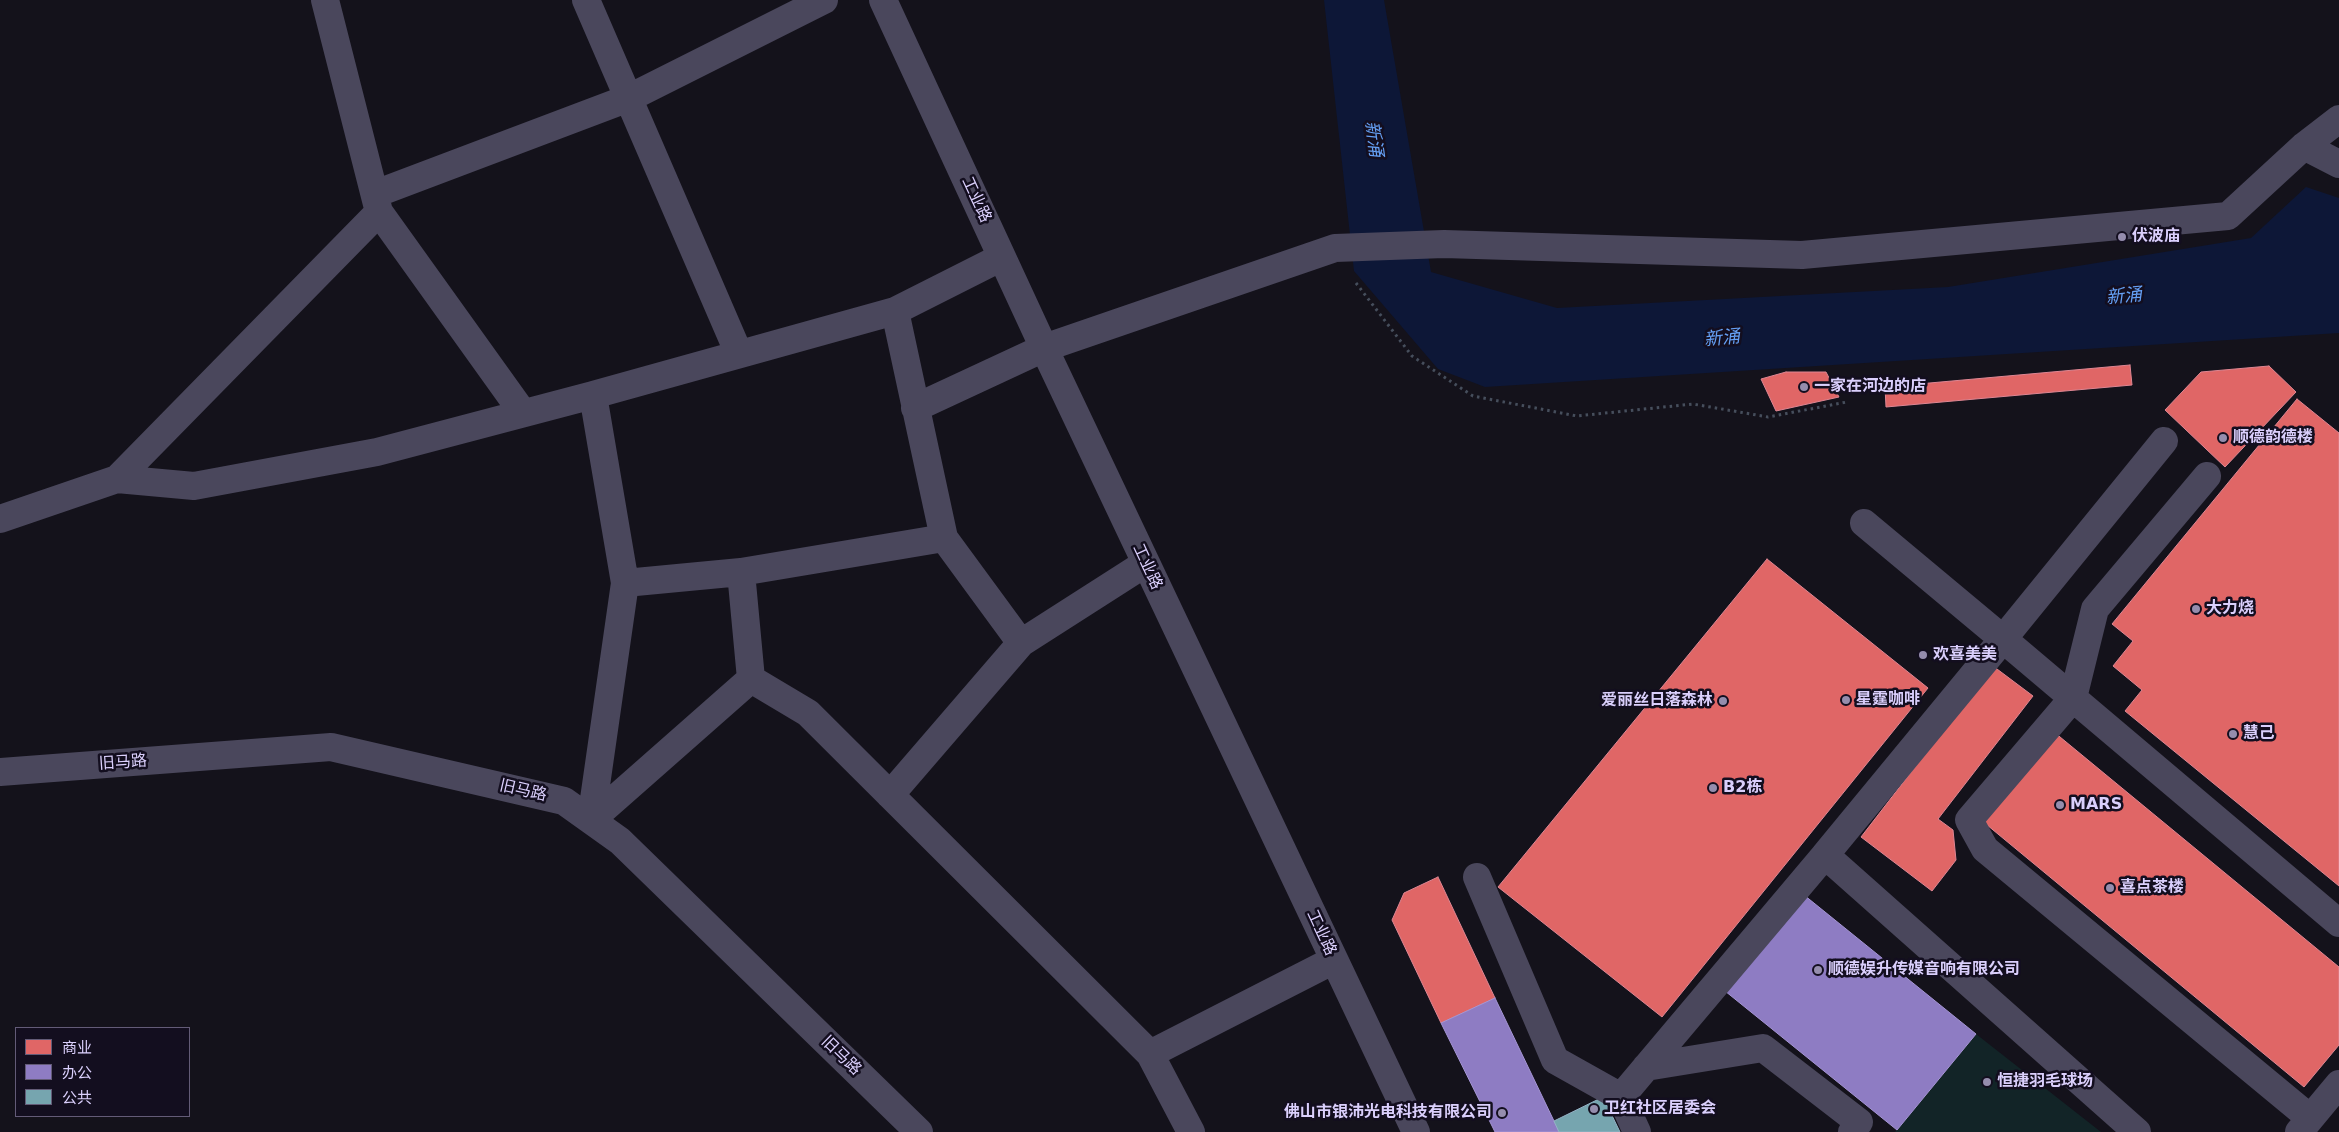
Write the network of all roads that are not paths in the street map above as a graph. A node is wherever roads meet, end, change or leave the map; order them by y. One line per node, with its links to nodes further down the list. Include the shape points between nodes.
1 (324, 0): 9 (street)
2 (586, 0): 5 (street)
3 (824, 0): 5 (street)
4 (884, 0): 10 (street, 工业路)
5 (628, 98): 9 (street); 13 (street)
6 (2339, 119): 7 (street)
7 (2304, 146): 8 (street); 12 (street, via 2228,216 1802,255 1444,244 1332,249)
8 (2339, 164)
9 (377, 203): 16 (street); 19 (street)
10 (1002, 257): 11 (street); 12 (street, 工业路)
11 (895, 311): 13 (street); 15 (street)
12 (1044, 348): 15 (street); 23 (street, 工业路)
13 (740, 354): 14 (street)
14 (593, 395): 16 (street); 25 (street)
15 (915, 408): 22 (street)
16 (523, 413): 19 (street, via 377,452 194,486)
17 (2164, 441): 26 (street)
18 (2207, 476): 29 (street, via 2095,609)
19 (117, 479): 20 (street)
20 (0, 519)
21 (1864, 523): 26 (street)
22 (944, 538): 24 (street); 27 (street)
23 (1146, 563): 27 (street); 36 (street, 工业路)
24 (740, 572): 25 (street); 28 (street)
25 (625, 583): 32 (street)
26 (2003, 639): 29 (street); 33 (street)
27 (1021, 643): 31 (street)
28 (752, 679): 31 (street, via 808,713); 32 (street)
29 (2073, 698): 35 (street); 41 (street, via 1969,820 1985,849)
30 (0, 772): 32 (street, 旧马路, via 331,747 564,800)
31 (890, 795): 37 (street)
32 (591, 820): 42 (street, 旧马路, via 620,840)
33 (1825, 855): 38 (street); 47 (street)
34 (1477, 878): 40 (street, via 1555,1060)
35 (2339, 923)
36 (1334, 960): 37 (street); 44 (street, 工业路)
37 (1150, 1054): 43 (street)
38 (1646, 1067): 40 (street); 46 (street, via 1763,1048 1859,1122)
39 (2339, 1084): 41 (street)
40 (1621, 1097): 45 (street)
41 (2304, 1125)
42 (919, 1132)
43 (1190, 1132)
44 (1416, 1132)
45 (1637, 1132)
46 (1852, 1132)
47 (2138, 1132)

